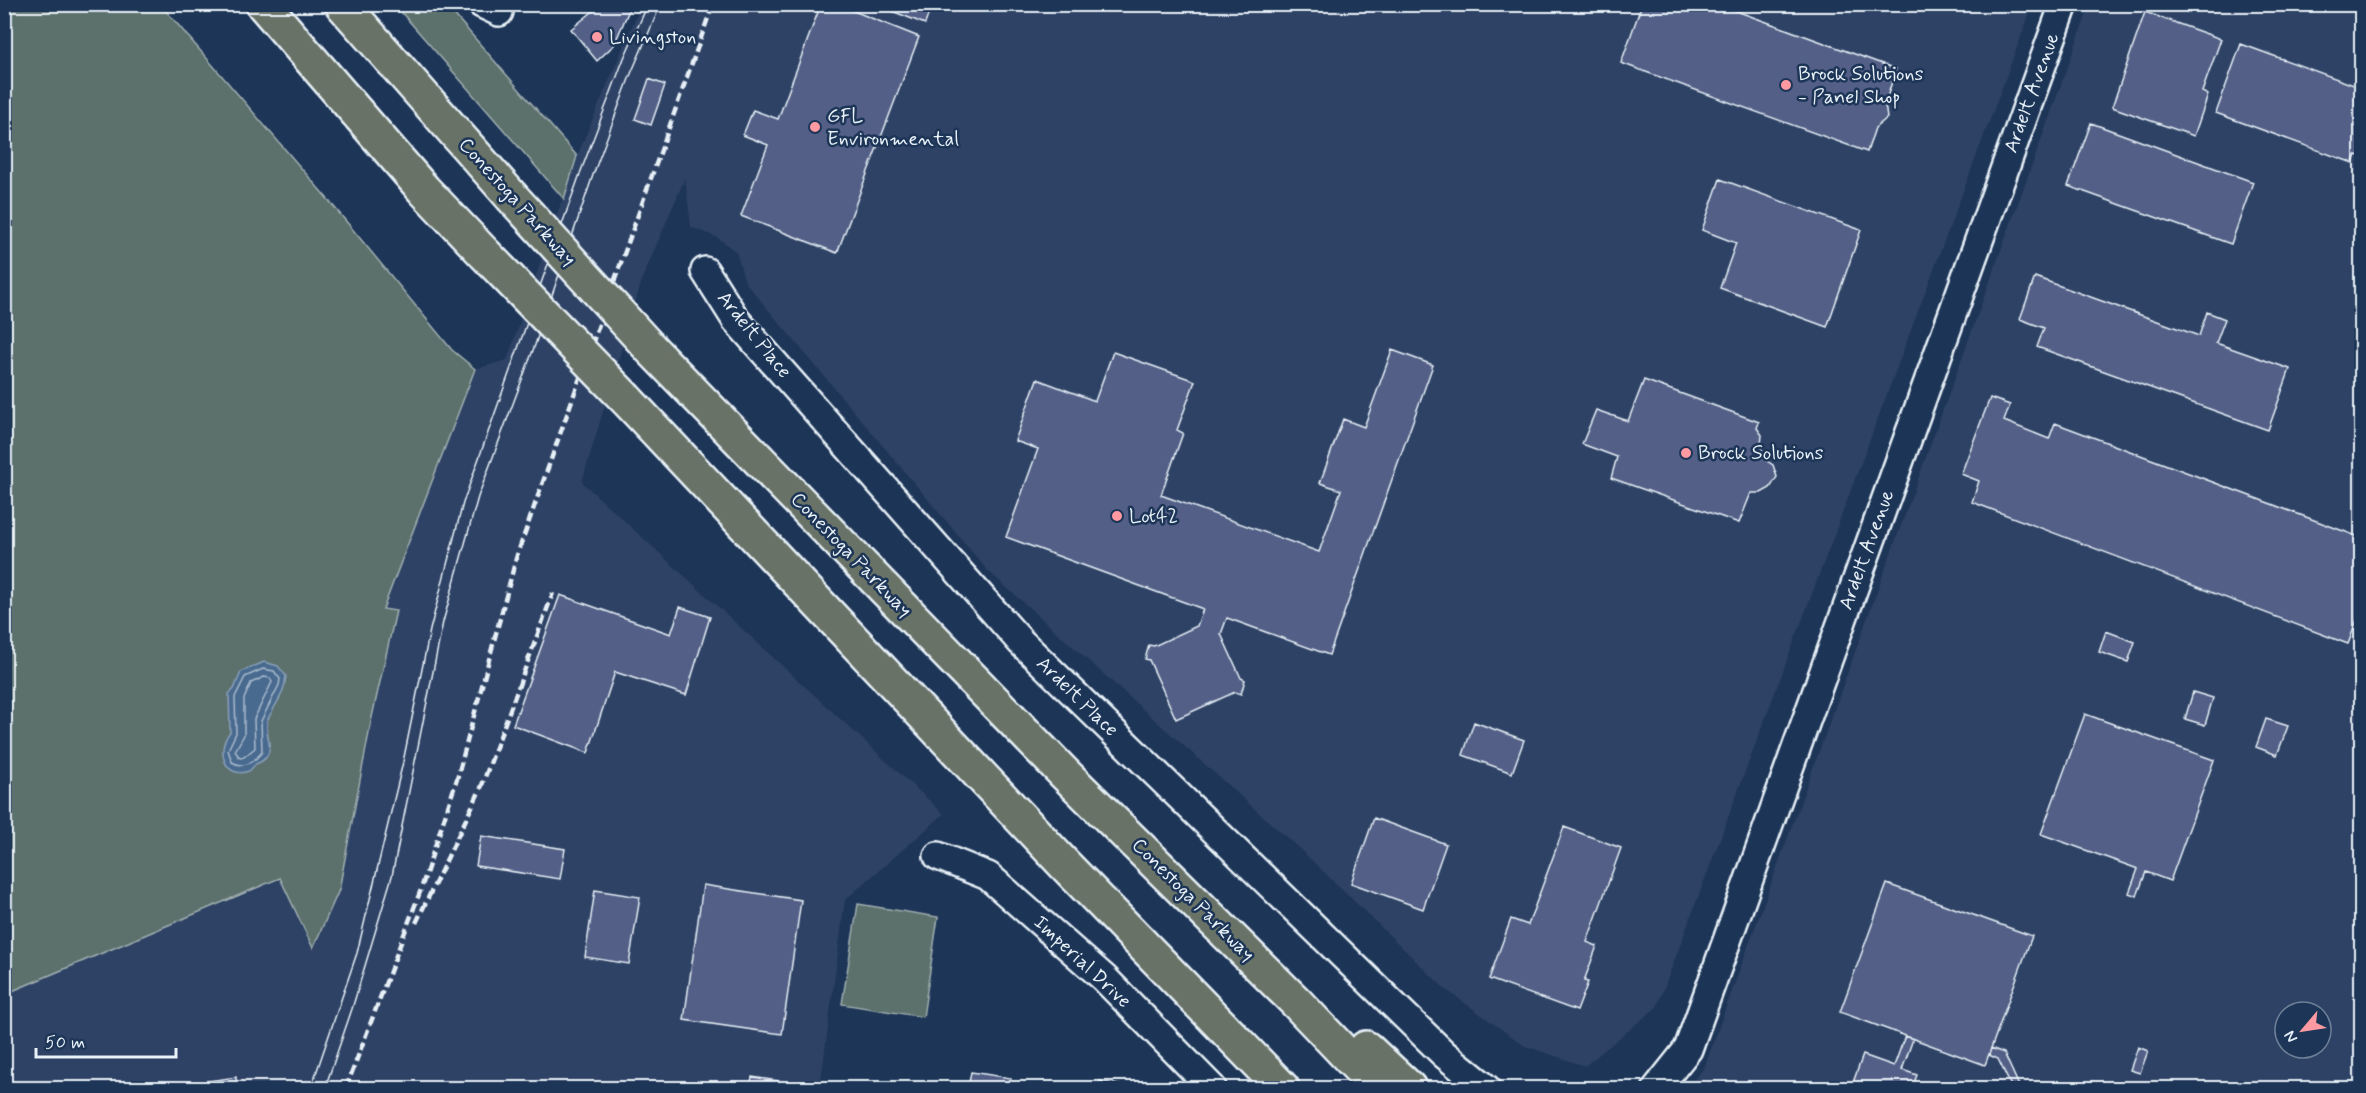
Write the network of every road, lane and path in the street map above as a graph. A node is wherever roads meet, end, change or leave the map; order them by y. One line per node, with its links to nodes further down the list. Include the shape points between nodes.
1 (262, 4): 8 (highway, bridge, via 424,190)
2 (342, 4): 6 (highway, Conestoga Parkway, bridge, via 652,350 1064,773)
3 (2064, 4): 12 (street, Ardelt Avenue, via 1688,1048)
4 (705, 271): 11 (street, Ardelt Place, via 736,320 1020,641 1444,1054)
5 (938, 855): 7 (street, Imperial Drive, via 988,876 1104,978)
6 (1295, 1001): 9 (highway, Conestoga Parkway); 10 (highway, via 1335,1019)
7 (1212, 1089)
8 (1282, 1089)
9 (1378, 1089)
10 (1409, 1089)
11 (1486, 1089)
12 (1657, 1089)

